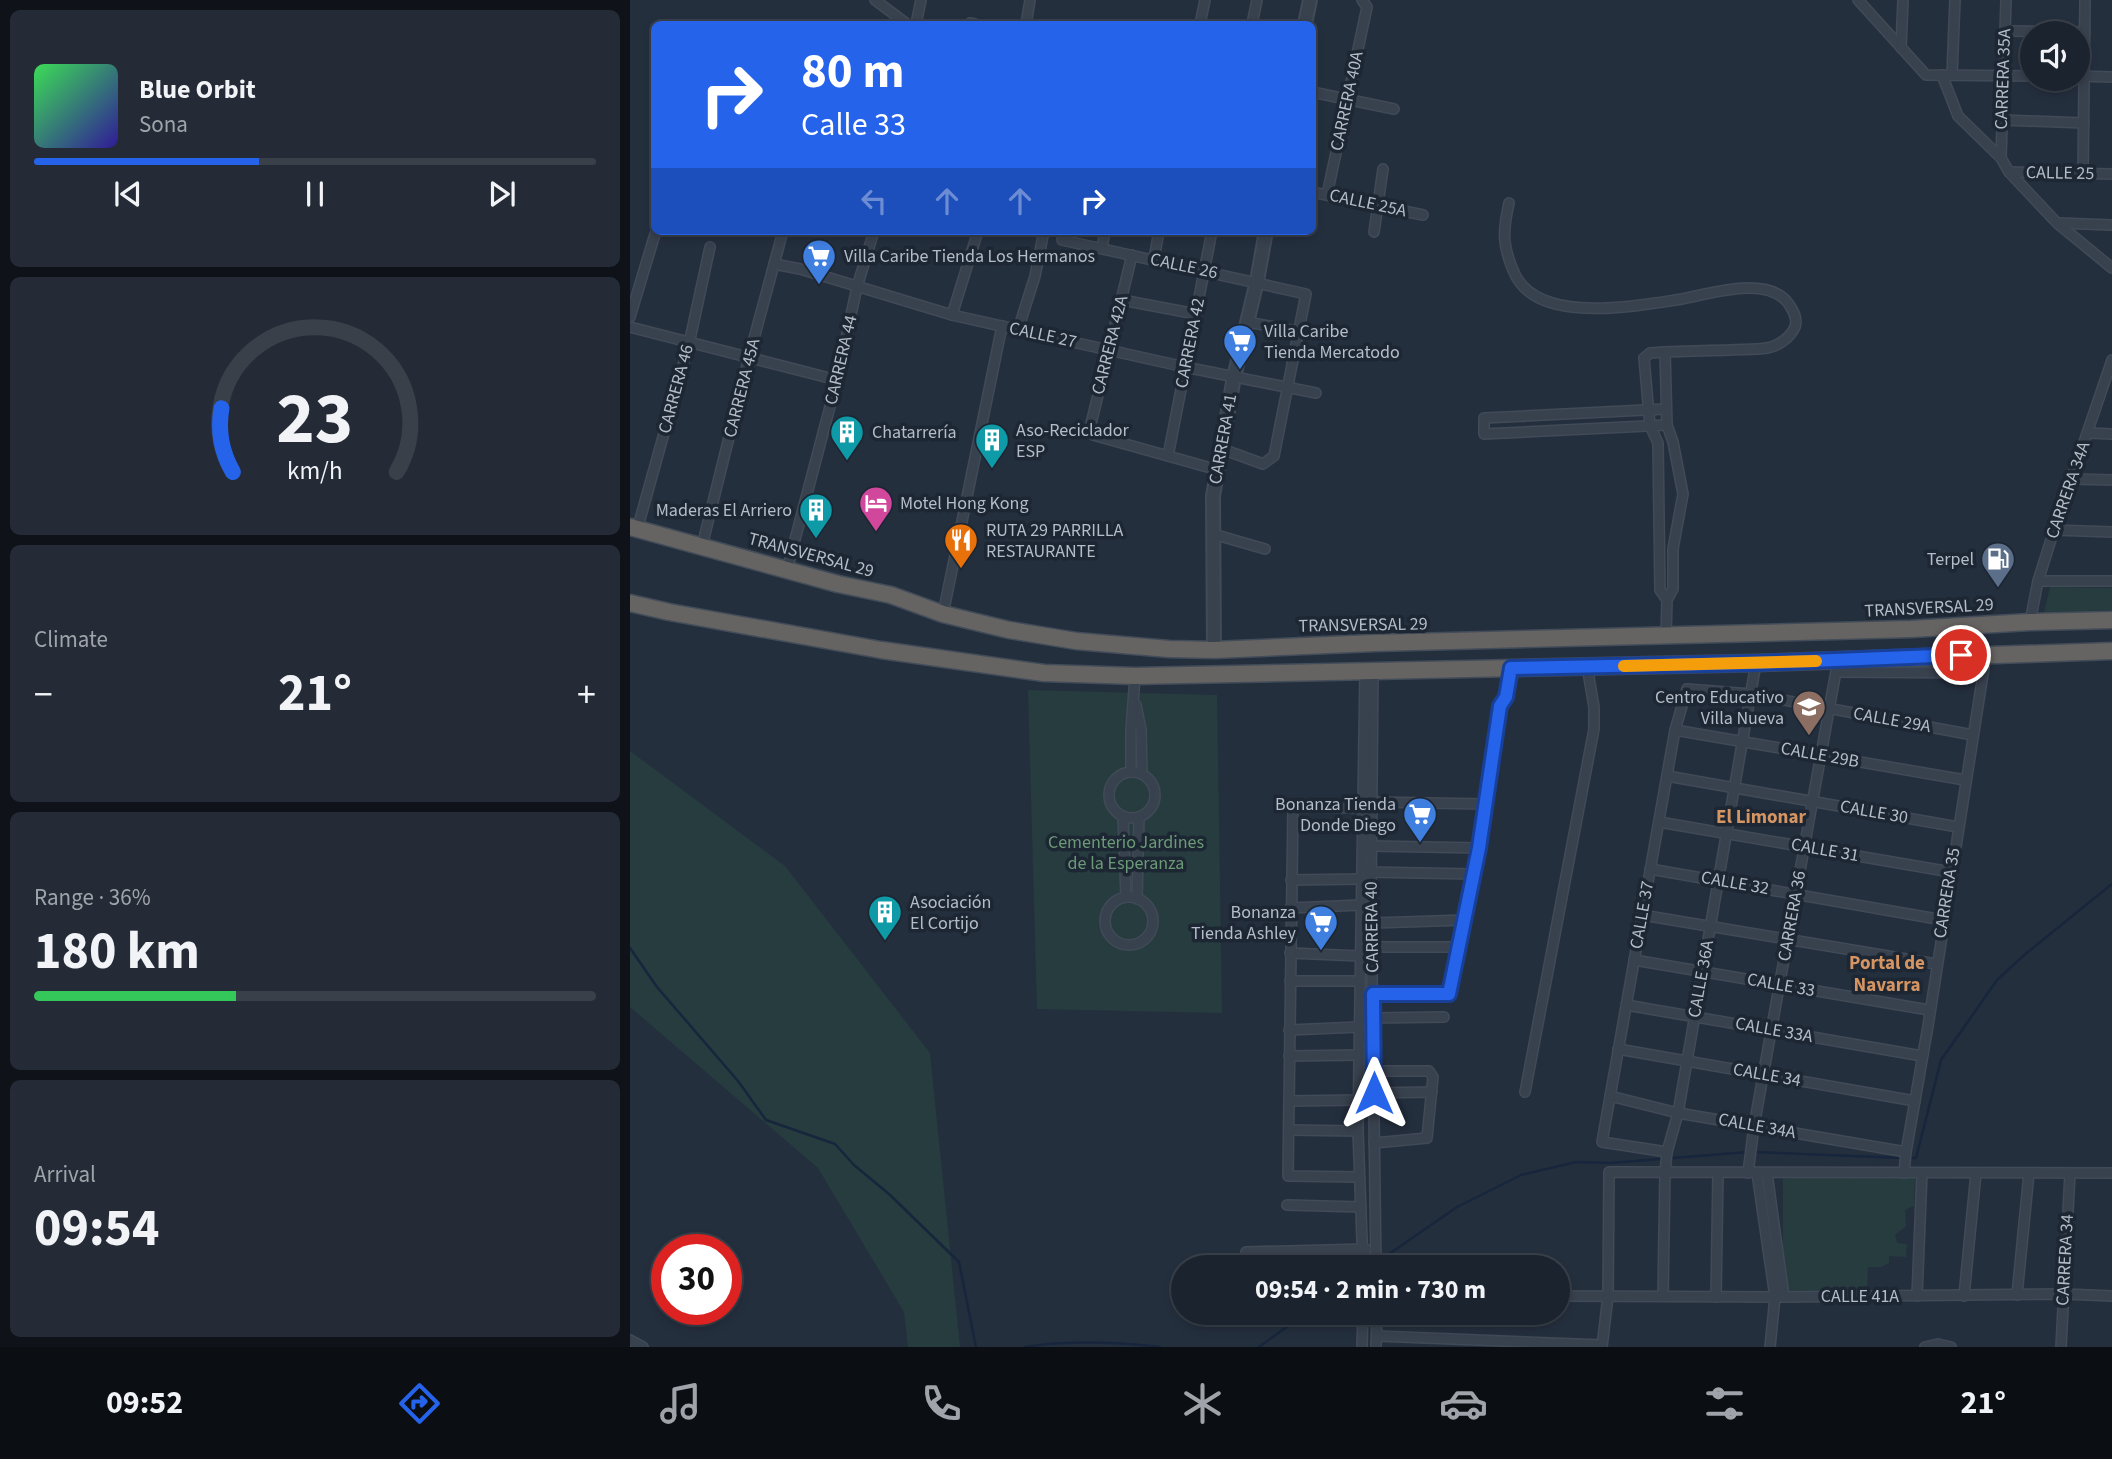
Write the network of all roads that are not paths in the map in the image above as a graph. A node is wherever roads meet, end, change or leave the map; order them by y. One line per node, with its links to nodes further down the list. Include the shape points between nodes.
1 (875, 0): 13 (street)
2 (921, 0): 14 (street)
3 (1030, 0): 15 (street)
4 (1205, 0): 16 (street)
5 (1257, 0): 17 (street)
6 (1310, 0): 18 (street)
7 (1858, 0): 22 (street)
8 (1903, 0): 22 (street)
9 (1955, 0): 23 (street)
10 (2006, 0): 20 (street, CARRERA 35A)
11 (2085, 0): 19 (street)
12 (1365, 4): 30 (street, CARRERA 40A)
13 (902, 21)
14 (917, 21)
15 (1026, 21)
16 (1201, 21)
17 (1253, 21)
18 (1306, 21)
19 (2085, 21)
20 (2005, 31): 21 (street); 24 (street, CARRERA 35A)
21 (2020, 31)
22 (1901, 48): 23 (street, via 1926,75)
23 (1947, 75): 24 (street); 34 (street, via 1958,116)
24 (2003, 76): 25 (street); 32 (street, CARRERA 35A)
25 (2020, 76)
26 (2090, 76): 27 (street)
27 (2112, 77)
28 (2082, 91): 33 (street)
29 (1316, 93): 30 (street)
30 (1347, 99): 31 (street); 40 (street, CARRERA 40A)
31 (1394, 109)
32 (2001, 120): 33 (street); 34 (street, CARRERA 35A)
33 (2084, 123): 37 (street)
34 (2001, 158): 36 (street)
35 (1383, 169): 42 (street)
36 (2009, 172): 37 (street, CALLE 25); 44 (street)
37 (2083, 173): 38 (street, CALLE 25)
38 (2112, 174)
39 (1316, 193): 40 (street, CALLE 25A)
40 (1328, 195): 42 (street, CALLE 25A)
41 (1509, 203): 77 (street, via 1504,244 1510,262 1517,282 1543,302 1569,309 1753,289 1783,297 1795,313 1796,324 1789,337 1769,348)
42 (1378, 205): 43 (street, CALLE 25A); 46 (street)
43 (1423, 215)
44 (2057, 223): 45 (street); 62 (street)
45 (2112, 225)
46 (1374, 232)
47 (655, 235): 69 (street)
48 (782, 235): 61 (street, CARRERA 45A)
49 (873, 235): 65 (street, CARRERA 44)
50 (977, 235): 67 (street)
51 (1043, 235): 73 (street)
52 (1104, 235): 58 (street)
53 (1158, 235): 60 (street)
54 (1211, 235): 63 (street, CARRERA 42)
55 (1265, 235): 64 (street, CARRERA 41)
56 (1062, 240): 58 (street, CALLE 26)
57 (710, 247): 75 (street, CARRERA 46)
58 (1102, 248): 59 (street, CALLE 26)
59 (1132, 255): 60 (street, CALLE 26); 66 (street, CARRERA 42A)
60 (1154, 259): 63 (street, CALLE 26)
61 (775, 264): 65 (street, CALLE 27); 78 (street, CARRERA 45A)
62 (2112, 268)
63 (1204, 270): 64 (street, CALLE 26); 68 (street, CARRERA 42)
64 (1257, 281): 70 (street, CARRERA 41); 74 (street, CALLE 26, via 1306,293)
65 (857, 287): 67 (street, CALLE 27); 83 (street, CARRERA 44)
66 (1122, 300): 68 (street); 76 (street, CARRERA 42A)
67 (952, 314): 71 (street, CALLE 27)
68 (1196, 314): 80 (street, CARRERA 42)
69 (630, 317)
70 (1247, 322): 74 (street); 82 (street, CARRERA 41)
71 (1002, 326): 73 (street, CALLE 27); 110 (street)
72 (630, 327): 75 (street)
73 (1018, 330): 76 (street, CALLE 27)
74 (1297, 331): 84 (street)
75 (689, 344): 78 (street); 99 (street, CARRERA 46)
76 (1110, 350): 80 (street, CALLE 27); 95 (street, CARRERA 42A, via 1090,428 1093,435)
77 (1665, 352): 86 (street); 87 (street, via 1644,358)
78 (749, 357): 83 (street); 103 (street, CARRERA 45A)
79 (2112, 360): 81 (street, CARRERA 34A)
80 (1185, 367): 82 (street, CALLE 27); 95 (street, CARRERA 42)
81 (2110, 374): 92 (street, CARRERA 34A)
82 (1234, 377): 84 (street, CALLE 27); 94 (street, CARRERA 41)
83 (838, 380): 105 (street, CARRERA 44)
84 (1287, 387): 85 (street, CALLE 27); 94 (street, via 1274,456 1264,464)
85 (1315, 393)
86 (1665, 409): 87 (street); 89 (street)
87 (1647, 410): 88 (street); 90 (street)
88 (1567, 414): 91 (street); 91 (street, via 1483,418 1484,434)
89 (1667, 425): 90 (street); 108 (street, via 1683,494 1673,549 1673,589)
90 (1650, 426): 91 (street); 108 (street, via 1658,443 1660,590)
91 (1569, 430)
92 (2088, 433): 93 (street); 97 (street, CARRERA 34A)
93 (2112, 433)
94 (1222, 449): 96 (street, CARRERA 41)
95 (1168, 456): 96 (street)
96 (1218, 470): 102 (street, CARRERA 41)
97 (2073, 479): 98 (street); 100 (street, CARRERA 34A)
98 (2112, 480)
99 (634, 529): 103 (highway, TRANSVERSAL 29)
100 (2054, 530): 101 (street); 107 (street, CARRERA 34A)
101 (2112, 532)
102 (1213, 534): 104 (street); 114 (street, CARRERA 41)
103 (702, 547): 105 (highway, TRANSVERSAL 29)
104 (1265, 549)
105 (787, 570): 110 (highway, TRANSVERSAL 29, via 891,595)
106 (2112, 580): 107 (street)
107 (2038, 581): 112 (street, CARRERA 34A)
108 (1667, 600): 113 (street)
109 (630, 603): 123 (highway, via 881,650 1044,673)
110 (943, 614): 114 (highway, TRANSVERSAL 29, via 1076,641)
111 (2112, 620): 112 (highway, TRANSVERSAL 29)
112 (2029, 622): 113 (highway, TRANSVERSAL 29)
113 (1666, 636): 114 (highway, TRANSVERSAL 29)
114 (1214, 650)
115 (2112, 652): 116 (highway)
116 (1986, 654): 119 (highway); 122 (street, CARRERA 35)
117 (1756, 663): 118 (highway); 119 (highway); 125 (street, CALLE 36A)
118 (1587, 666): 120 (highway); 195 (street, via 1594,729)
119 (1837, 666): 122 (street); 126 (street, CARRERA 36)
120 (1511, 668): 121 (highway); 139 (street)
121 (1369, 671): 123 (highway); 137 (street, CARRERA 40); 140 (street, CARRERA 40)
122 (1983, 673): 129 (street, CARRERA 35)
123 (1135, 676): 127 (street)
124 (1687, 689): 125 (street, CALLE 29A); 128 (street, CALLE 37)
125 (1751, 694): 126 (street, CALLE 29A); 130 (street, CALLE 36A)
126 (1830, 709): 129 (street, CALLE 29A); 131 (street, CARRERA 36)
127 (1136, 730): 132 (street); 133 (street)
128 (1675, 730): 130 (street, CALLE 29B); 134 (street, CALLE 37)
129 (1973, 735): 135 (street, CARRERA 35)
130 (1743, 741): 131 (street, CALLE 29B); 136 (street, CALLE 36A)
131 (1821, 755): 135 (street, CALLE 29B); 138 (street, CARRERA 36)
132 (1130, 772): 133 (street); 141 (street, via 1115,779 1110,788 1111,805)
133 (1142, 774): 142 (street, via 1154,785 1156,796 1153,807)
134 (1667, 776): 136 (street, CALLE 30); 143 (street, CALLE 37)
135 (1965, 780): 144 (street, CARRERA 35)
136 (1734, 788): 138 (street, CALLE 30); 145 (street, CALLE 36A)
137 (1373, 802): 139 (street); 148 (street, CARRERA 40)
138 (1813, 802): 144 (street, CALLE 30); 149 (street, CARRERA 36)
139 (1484, 804): 150 (street)
140 (1362, 808): 153 (street, CARRERA 40); 155 (street, via 1293,807)
141 (1123, 817): 142 (street); 146 (street)
142 (1139, 817): 147 (street)
143 (1659, 822): 145 (street, CALLE 31); 151 (street, CALLE 37)
144 (1958, 827): 152 (street, CARRERA 35)
145 (1727, 833): 149 (street, CALLE 31); 156 (street, CALLE 36A)
146 (1124, 841): 147 (street); 158 (street)
147 (1139, 841): 159 (street)
148 (1371, 846): 150 (street); 153 (street, CARRERA 40)
149 (1804, 847): 152 (street, CALLE 31); 157 (street, CARRERA 36)
150 (1479, 848): 154 (street)
151 (1650, 869): 156 (street, CALLE 32); 162 (street, CALLE 37)
152 (1951, 872): 164 (street, CARRERA 35)
153 (1365, 874): 154 (street); 155 (street); 160 (street, CARRERA 40); 165 (street, CARRERA 40)
154 (1474, 874): 163 (street)
155 (1291, 880): 161 (street)
156 (1718, 881): 157 (street, CALLE 32); 166 (street, CALLE 36A)
157 (1796, 894): 164 (street, CALLE 32); 167 (street, CARRERA 36)
158 (1126, 897): 159 (street); 159 (street, via 1111,905 1105,920 1111,936 1125,944 1142,940 1152,927 1150,910)
159 (1137, 899)
160 (1361, 905): 161 (street); 171 (street, CARRERA 40)
161 (1290, 908): 170 (street)
162 (1642, 915): 166 (street); 172 (street, CALLE 37)
163 (1465, 920): 165 (street); 169 (street)
164 (1943, 920): 173 (street, CARRERA 35)
165 (1373, 923): 168 (street, CARRERA 40)
166 (1710, 926): 167 (street); 174 (street, CALLE 36A)
167 (1787, 939): 173 (street); 177 (street, CARRERA 36)
168 (1373, 947): 169 (street); 178 (street, CARRERA 40)
169 (1459, 947): 178 (street, via 1449,994)
170 (1290, 953): 171 (street); 175 (street)
171 (1360, 956): 176 (street, CARRERA 40)
172 (1634, 960): 174 (street, CALLE 33); 179 (street, CALLE 37)
173 (1936, 964): 180 (street, CARRERA 35)
174 (1703, 972): 177 (street, CALLE 33); 182 (street, CALLE 36A)
175 (1290, 981): 176 (street); 185 (street)
176 (1359, 981): 184 (street, CARRERA 40)
177 (1779, 985): 180 (street, CALLE 33); 186 (street, CARRERA 36)
178 (1373, 994): 183 (street, CARRERA 40)
179 (1626, 1005): 182 (street, CALLE 33A); 187 (street, CALLE 37)
180 (1929, 1010): 190 (street, CARRERA 35)
181 (1444, 1017): 183 (street)
182 (1695, 1017): 186 (street, CALLE 33A); 191 (street, CALLE 36A)
183 (1374, 1018): 192 (street, CARRERA 40)
184 (1359, 1027): 185 (street); 188 (street, CARRERA 40)
185 (1289, 1030): 189 (street)
186 (1771, 1030): 190 (street, CALLE 33A); 193 (street, CARRERA 36)
187 (1618, 1049): 191 (street, CALLE 34); 197 (street, CALLE 37)
188 (1359, 1055): 189 (street); 199 (street, CARRERA 40)
189 (1289, 1056): 198 (street)
190 (1922, 1056): 200 (street, CARRERA 35)
191 (1687, 1061): 193 (street, CALLE 34); 201 (street, CALLE 36A)
192 (1374, 1070): 194 (street, via 1429,1071); 196 (street, CARRERA 40)
193 (1763, 1074): 200 (street, CALLE 34); 202 (street, CARRERA 36)
194 (1432, 1092): 196 (street); 205 (street, via 1427,1138)
195 (1525, 1092)
196 (1374, 1093): 205 (street, CARRERA 40)
197 (1610, 1096): 201 (street, CALLE 34A); 207 (street, CALLE 37, via 1602,1142)
198 (1289, 1101): 199 (street); 203 (street)
199 (1359, 1101): 204 (street, CARRERA 40)
200 (1915, 1101): 206 (street, CARRERA 35)
201 (1678, 1113): 202 (street, CALLE 34A); 207 (street, CALLE 36A)
202 (1754, 1126): 206 (street, CALLE 34A); 210 (street, CARRERA 36)
203 (1289, 1130): 204 (street); 217 (street, via 1288,1176)
204 (1358, 1131): 217 (street, CARRERA 40)
205 (1374, 1143): 221 (street, CARRERA 40)
206 (1906, 1152): 211 (street, CARRERA 35)
207 (1667, 1154): 208 (street, CALLE 36A)
208 (1666, 1170): 209 (street); 228 (street, via 1609,1172); 229 (street, CALLE 36A)
209 (1718, 1173): 210 (street); 233 (street)
210 (1757, 1173): 211 (street); 234 (street, CARRERA 36)
211 (1904, 1173): 212 (street)
212 (1922, 1173): 213 (street); 230 (street)
213 (1976, 1173): 214 (street); 231 (street)
214 (2029, 1173): 215 (street); 226 (street)
215 (2070, 1173): 216 (street); 225 (street, CARRERA 34)
216 (2112, 1173)
217 (1359, 1177): 219 (street, CARRERA 40)
218 (1287, 1205): 219 (street)
219 (1360, 1207): 220 (street, CARRERA 40)
220 (1363, 1249): 221 (street); 222 (street); 223 (street, CARRERA 40)
221 (1375, 1249): 224 (street, CARRERA 40)
222 (1246, 1252)
223 (1363, 1255)
224 (1375, 1255)
225 (2064, 1294): 226 (street, CALLE 41A); 232 (street, CALLE 41A); 246 (street, CARRERA 34)
226 (2017, 1295): 231 (street, CALLE 41A)
227 (1570, 1296): 228 (street, CALLE 41A)
228 (1608, 1296): 229 (street, CALLE 41A); 239 (street)
229 (1663, 1296): 233 (street, CALLE 41A)
230 (1917, 1296): 231 (street, CALLE 41A); 234 (street, CALLE 41A)
231 (1964, 1296)
232 (2112, 1296)
233 (1716, 1297): 234 (street, CALLE 41A)
234 (1780, 1297): 243 (street, CARRERA 36)
235 (1363, 1325): 241 (street)
236 (1377, 1325): 237 (street)
237 (1377, 1336): 239 (street); 242 (street)
238 (630, 1340): 240 (street)
239 (1602, 1346)
240 (643, 1347)
241 (1362, 1347)
242 (1376, 1347)
243 (1770, 1347)
244 (1925, 1347): 245 (street)
245 (1951, 1347)
246 (2061, 1347)

